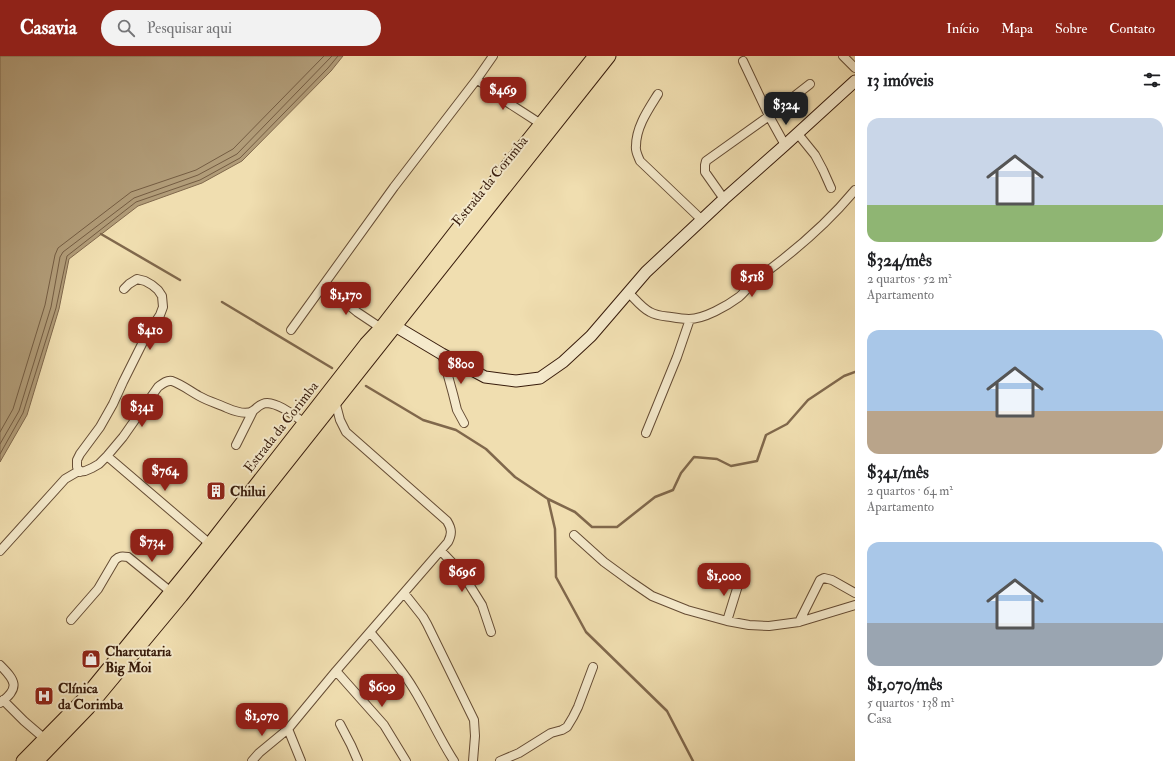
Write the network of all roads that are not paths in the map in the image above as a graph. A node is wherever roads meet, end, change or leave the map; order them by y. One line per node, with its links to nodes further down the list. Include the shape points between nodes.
1 (493, 56): 7 (street)
2 (595, 56): 12 (main road, Estrada da Corimba)
3 (609, 56): 23 (main road, Estrada da Corimba)
4 (843, 56): 6 (street)
5 (743, 61): 11 (street)
6 (855, 68)
7 (476, 79): 12 (street); 19 (street)
8 (855, 81): 13 (street)
9 (810, 84): 11 (street)
10 (658, 94): 18 (street, via 640,124 635,147 637,153 640,161)
11 (769, 116): 14 (street); 17 (street, via 706,161 705,172)
12 (541, 124): 24 (main road, Estrada da Corimba)
13 (798, 134): 14 (street); 15 (street, via 815,155)
14 (785, 145): 17 (street)
15 (831, 188)
16 (855, 190): 22 (street, via 801,245 738,297 719,310)
17 (724, 199): 18 (street)
18 (702, 220): 21 (street)
19 (324, 285): 24 (street); 25 (street)
20 (124, 289): 35 (street, via 137,279 145,281 162,296 162,307 113,404 77,460)
21 (628, 292): 22 (street, via 651,313); 27 (street, via 591,336 563,362 540,378 516,381 485,377)
22 (690, 319): 32 (street)
23 (395, 326): 26 (main road, Estrada da Corimba); 27 (street)
24 (381, 328): 26 (main road, Estrada da Corimba)
25 (291, 330)
26 (366, 350): 28 (main road, Estrada da Corimba); 30 (main road, Estrada da Corimba)
27 (442, 354): 31 (street, via 457,410)
28 (335, 401): 39 (street, via 346,432 447,520 452,528 451,536); 58 (main road, Estrada da Corimba, via 119,671 88,708)
29 (253, 411): 30 (street, via 261,404 275,405); 33 (street); 34 (street, via 249,413 230,409 171,381 164,382)
30 (305, 423): 37 (main road, Estrada da Corimba)
31 (464, 423)
32 (646, 433)
33 (236, 444)
34 (107, 456): 35 (street, via 92,468); 37 (street)
35 (80, 472): 38 (street, via 64,480)
36 (574, 534): 46 (street, via 604,562 652,596 686,610)
37 (210, 544): 41 (main road, Estrada da Corimba)
38 (0, 551)
39 (441, 551): 42 (street); 49 (street, via 462,573 482,605)
40 (740, 579): 46 (street)
41 (171, 592): 45 (street, via 128,557 118,557 98,589); 56 (main road, Estrada da Corimba, via 82,701)
42 (404, 593): 48 (street); 64 (street, via 427,624 474,720)
43 (855, 593): 47 (street, via 832,580 820,580)
44 (855, 605): 47 (street)
45 (72, 620)
46 (727, 621): 47 (street, via 768,626)
47 (799, 622)
48 (370, 632): 52 (street); 63 (street, via 414,689)
49 (491, 632)
50 (0, 664): 53 (street, via 10,675 14,686 12,692)
51 (593, 667): 65 (street, via 578,708 566,727)
52 (336, 672): 55 (street); 62 (street, via 384,725)
53 (2, 701): 56 (street)
54 (340, 724): 61 (street)
55 (288, 729): 59 (street); 60 (street)
56 (45, 739): 57 (main road, Estrada da Corimba)
57 (23, 761)
58 (37, 761)
59 (252, 761)
60 (301, 761)
61 (358, 761)
62 (406, 761)
63 (454, 761)
64 (473, 761)
65 (500, 761)

